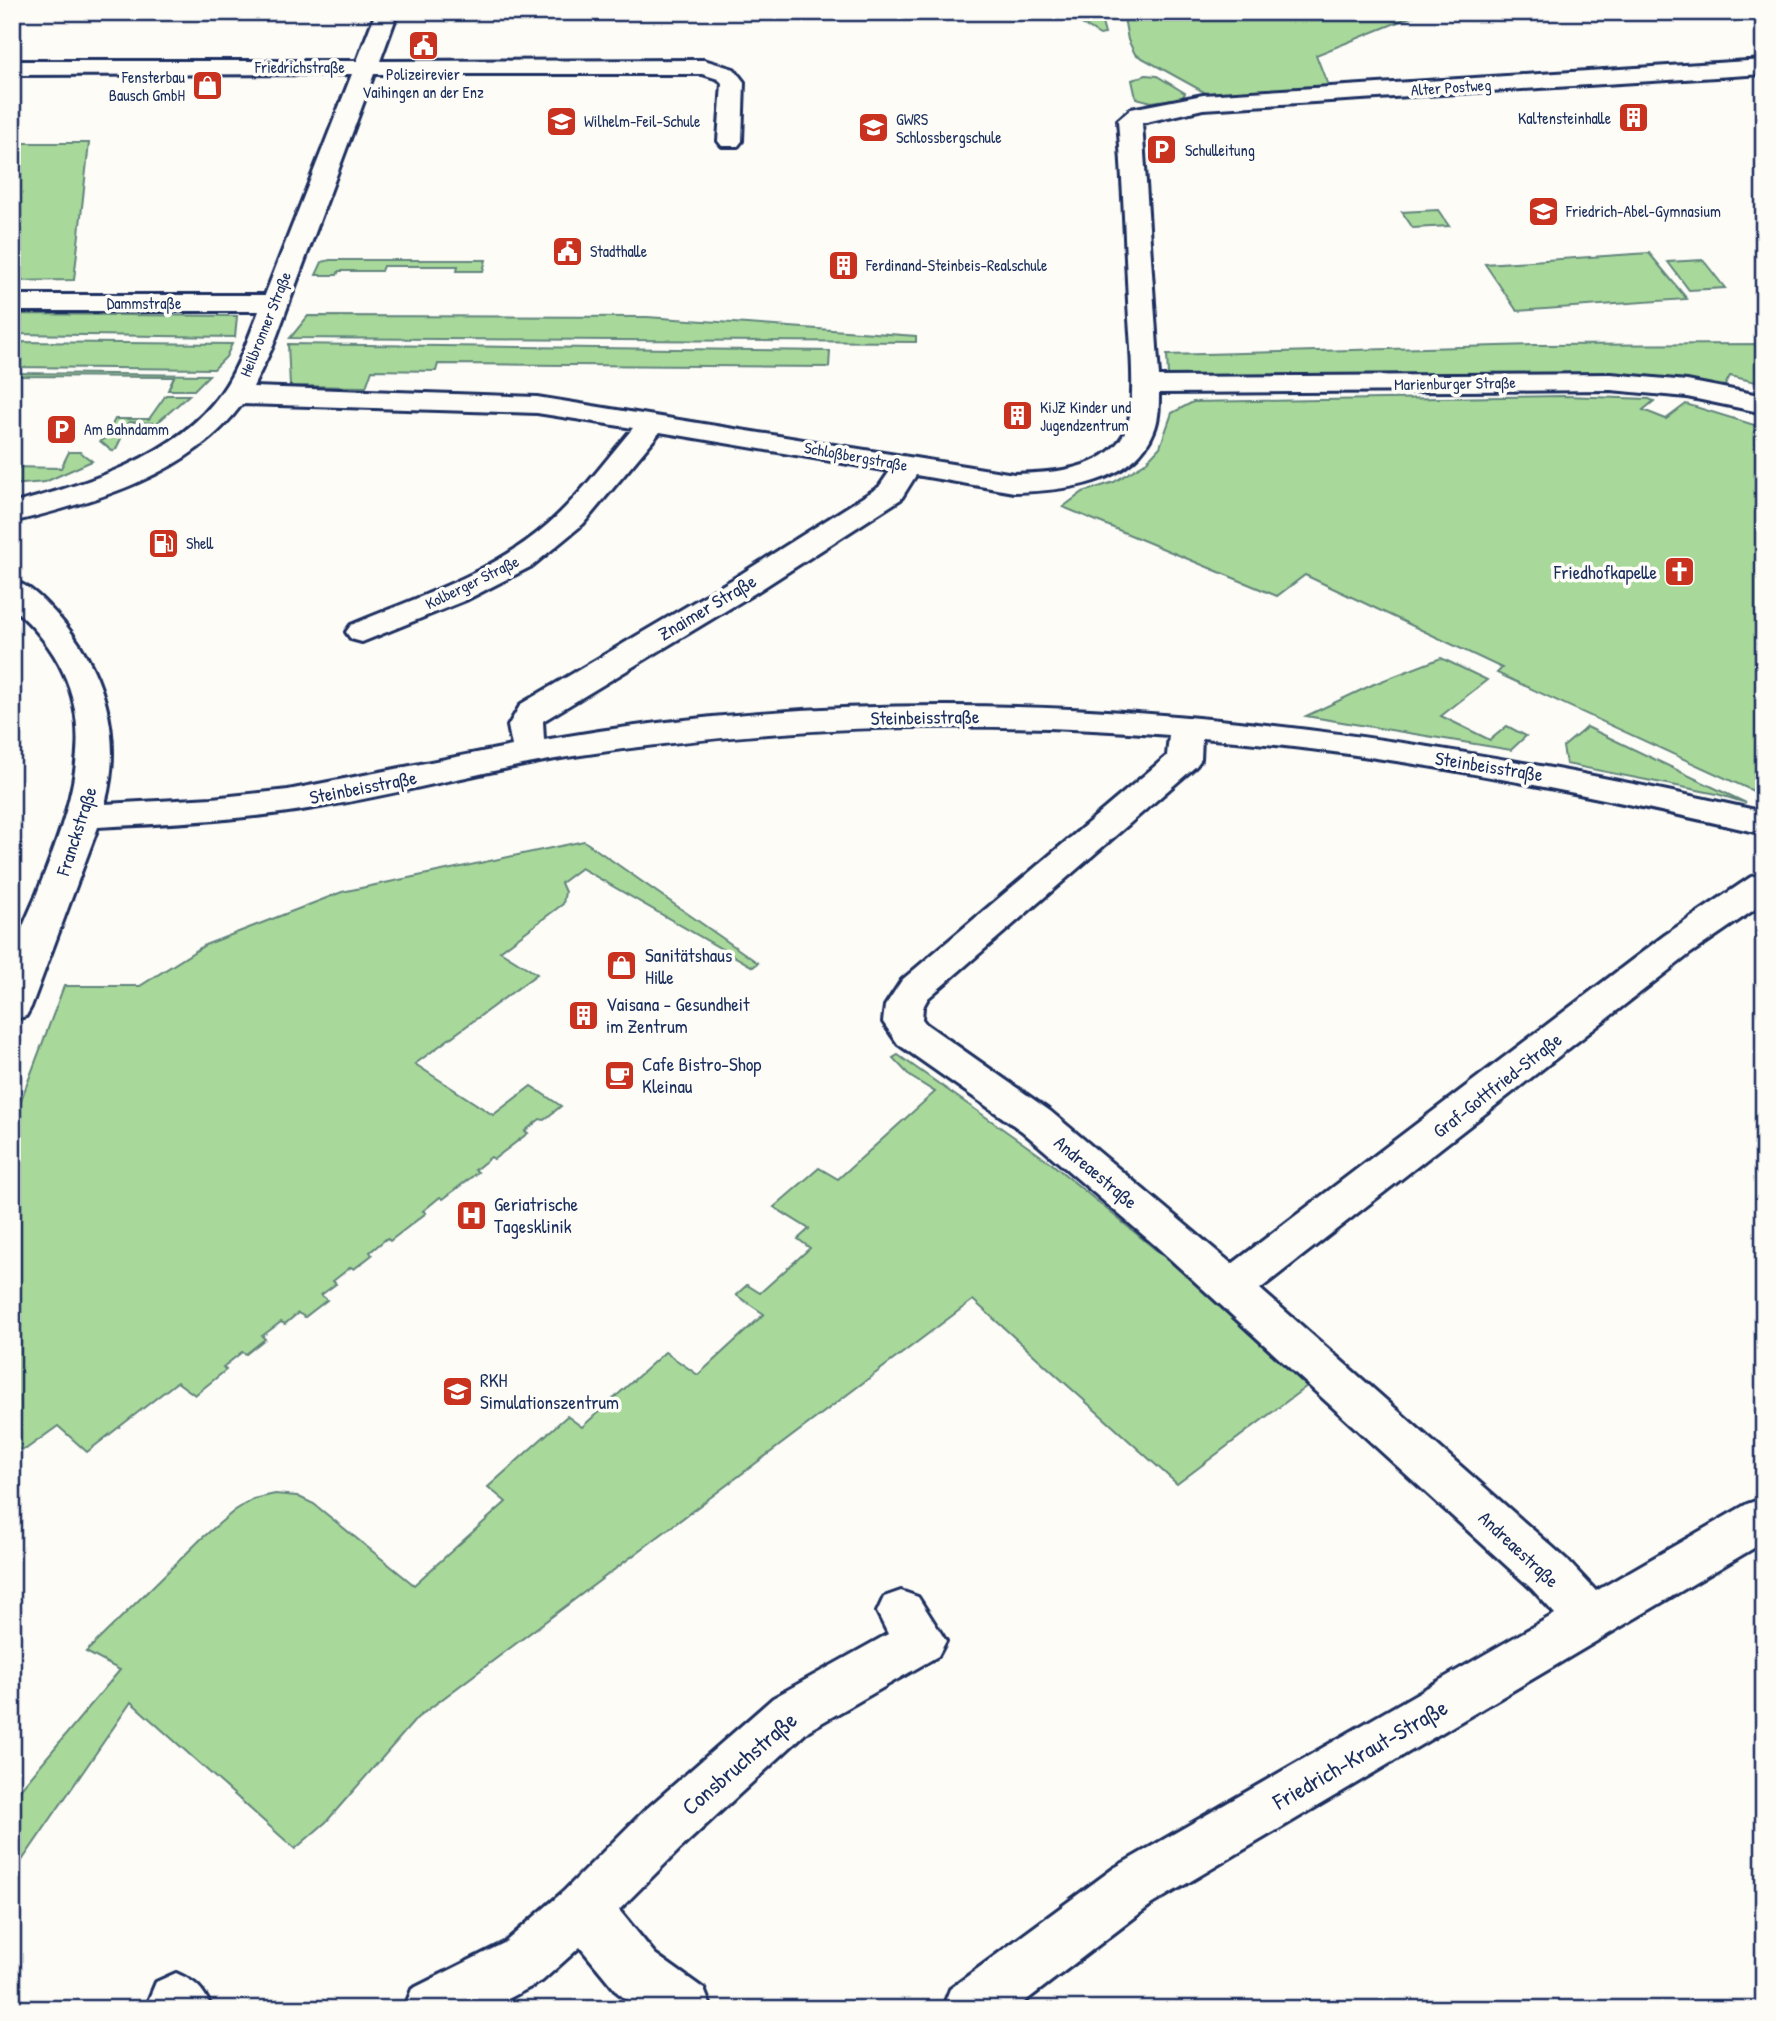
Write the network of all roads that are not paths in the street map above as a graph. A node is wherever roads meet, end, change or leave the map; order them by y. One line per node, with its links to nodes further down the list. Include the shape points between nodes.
1 (387, 12): 3 (street, Heilbronner Straße)
2 (1764, 66): 5 (street, Alter Postweg, via 1203,102)
3 (366, 67): 4 (street, Friedrichstraße); 6 (street, Friedrichstraße, via 710,68 733,82); 8 (street, Heilbronner Straße)
4 (12, 68)
5 (1139, 114): 9 (street, Schloßbergstraße, via 1130,120)
6 (730, 141)
7 (12, 303): 8 (street, Dammstraße)
8 (275, 303): 10 (street, Heilbronner Straße)
9 (1144, 379): 11 (street, Marienburger Straße, via 1611,382 1675,387); 13 (street, Schloßbergstraße, via 1143,423 1136,438 1111,462 1087,474 1014,483)
10 (235, 394): 12 (street, Schloßbergstraße, via 537,405); 14 (street, Heilbronner Straße, via 205,428 147,466 83,492)
11 (1764, 405)
12 (653, 422): 13 (street, Schloßbergstraße); 16 (street, Kolberger Straße, via 583,505 542,545 485,579)
13 (908, 465): 18 (street, Znaimer Straße, via 890,493 533,711 523,727)
14 (12, 513)
15 (12, 590): 19 (street, Franckstraße, via 66,645 88,692 96,743 95,771)
16 (362, 632)
17 (1186, 727): 18 (street, Steinbeisstraße, via 1008,716 841,719 711,729); 20 (street, Steinbeisstraße, via 1285,735 1538,774); 23 (street, Andreaestraße, via 1184,759 915,989 904,1006 902,1022 912,1034 1037,1121)
18 (531, 753): 19 (street, Steinbeisstraße, via 288,801)
19 (84, 816): 22 (street, Franckstraße)
20 (1764, 823)
21 (1764, 885): 23 (street, Graf-Gottfried-Straße, via 1678,944)
22 (12, 1007)
23 (1231, 1287): 26 (street, Andreaestraße, via 1549,1574)
24 (1764, 1518): 26 (street, Friedrich-Kraut-Straße)
25 (901, 1612): 27 (street, Consbruchstraße, via 921,1641 792,1714 662,1830)
26 (1591, 1620): 30 (street, Friedrich-Kraut-Straße, via 1133,1886)
27 (583, 1909): 28 (street, Consbruchstraße, via 523,1962); 29 (street, via 636,1973)
28 (432, 2009)
29 (684, 2009)
30 (970, 2009)

